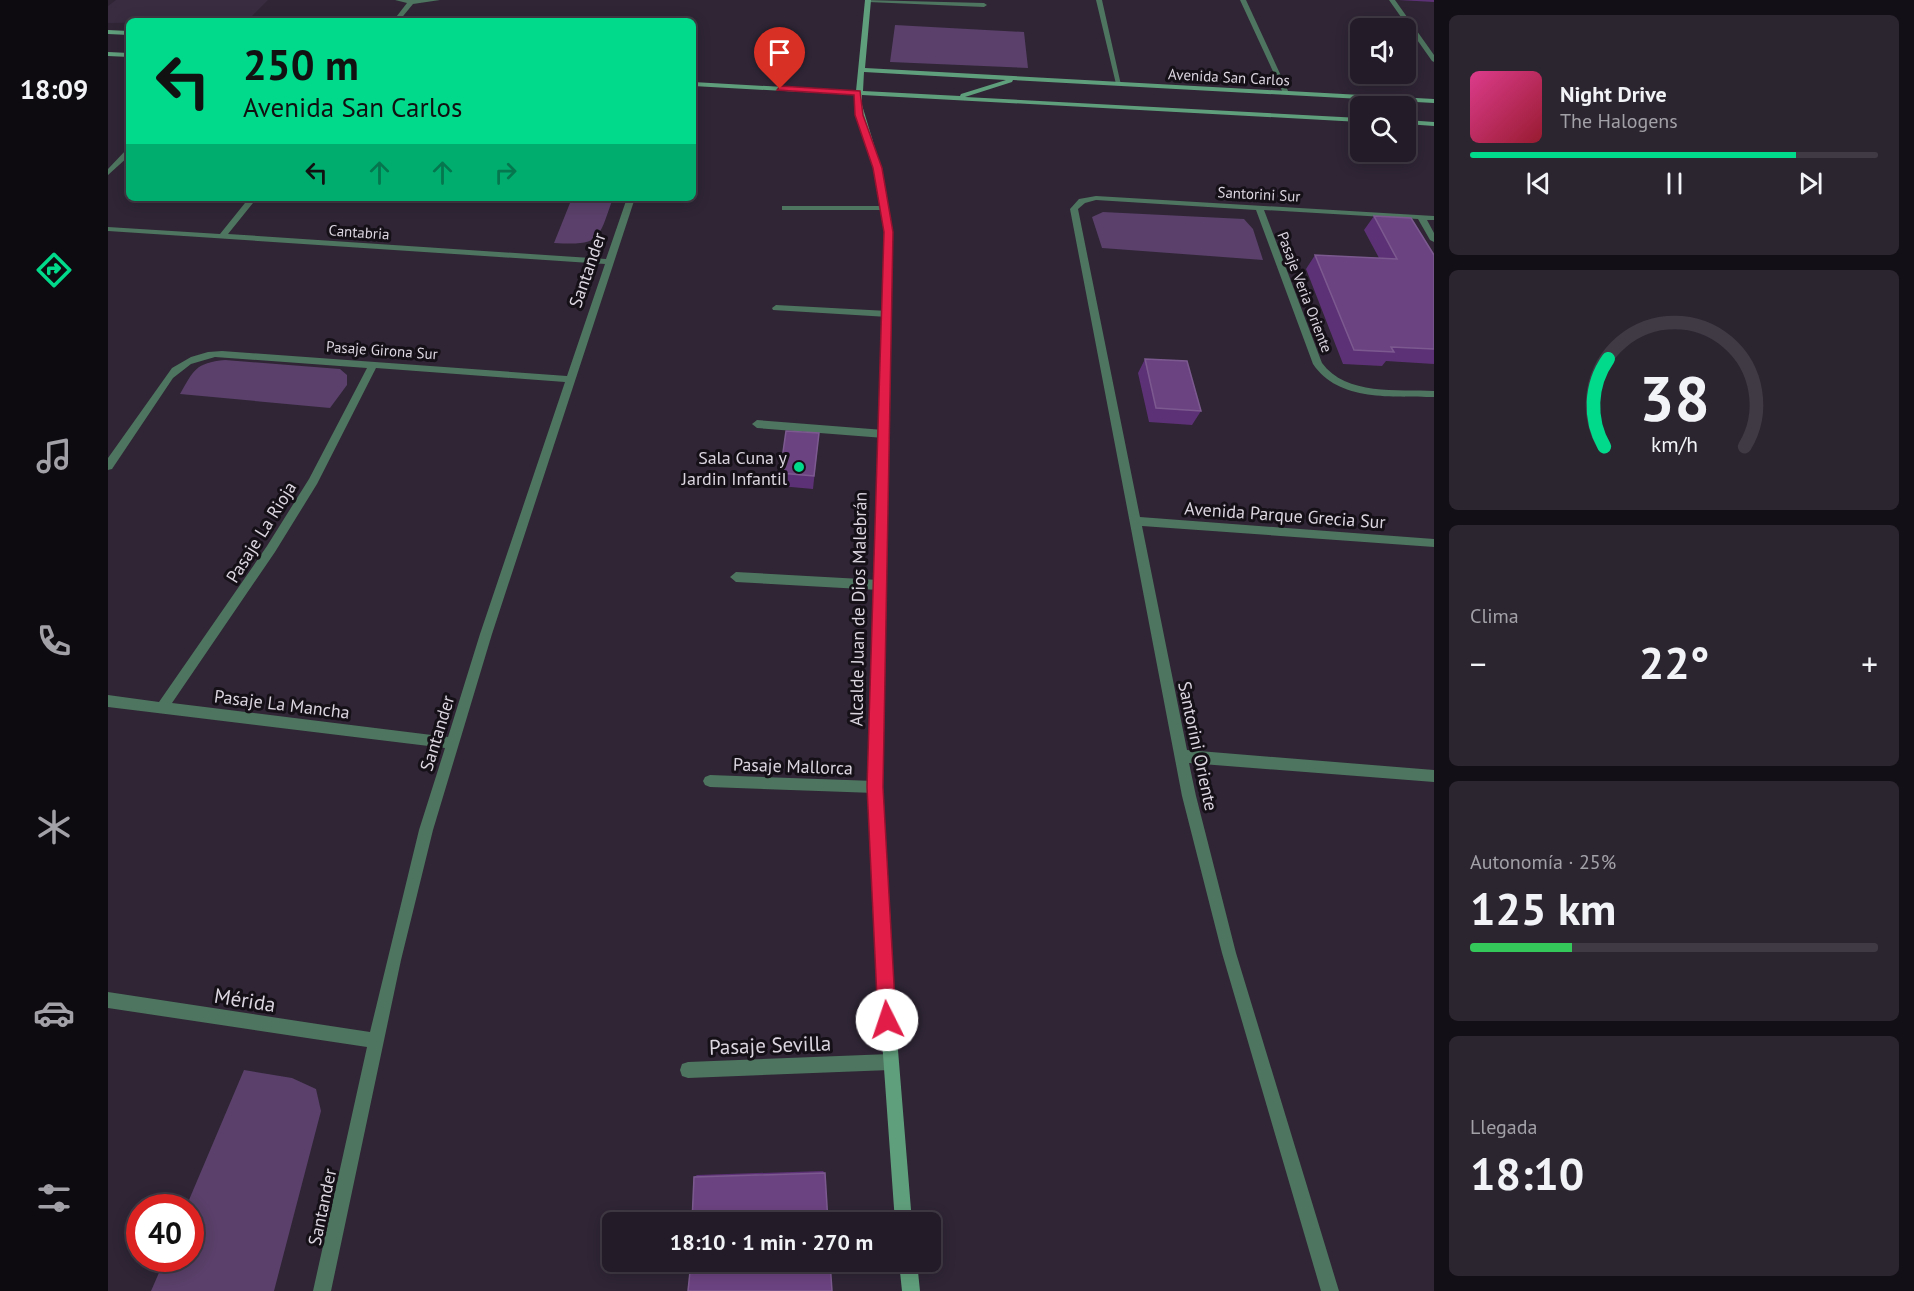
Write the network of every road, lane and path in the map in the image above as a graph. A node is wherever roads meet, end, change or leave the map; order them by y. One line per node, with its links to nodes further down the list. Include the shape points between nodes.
1 (398, 0): 7 (street)
2 (437, 0): 7 (street)
3 (868, 0): 8 (street); 15 (main road, Alcalde Juan de Dios Malebrán)
4 (1099, 0): 19 (street)
5 (1243, 0): 21 (street)
6 (1392, 0): 14 (street)
7 (411, 2): 9 (street)
8 (984, 5)
9 (398, 18)
10 (108, 32): 11 (main road)
11 (126, 33)
12 (108, 54): 13 (main road)
13 (126, 55)
14 (1434, 60)
15 (860, 70): 16 (main road, Avenida San Carlos); 20 (main road, Alcalde Juan de Dios Malebrán)
16 (1022, 79): 18 (main road, Avenida San Carlos); 19 (main road, Avenida San Carlos)
17 (696, 84): 20 (main road, Avenida San Carlos)
18 (998, 84): 22 (main road, Avenida San Carlos); 24 (main road, via 1000,94)
19 (1119, 84): 21 (main road, Avenida San Carlos)
20 (858, 93): 22 (main road, Avenida San Carlos); 35 (main road, Alcalde Juan de Dios Malebrán, via 859,115 877,168)
21 (1286, 93): 23 (main road, Avenida San Carlos)
22 (951, 98): 24 (main road, Avenida San Carlos)
23 (1434, 101)
24 (1020, 102): 25 (main road, Avenida San Carlos)
25 (1350, 119)
26 (1416, 123): 27 (main road)
27 (1434, 124)
28 (126, 155): 29 (street)
29 (108, 173)
30 (251, 201): 39 (street)
31 (630, 201): 41 (street, Santander)
32 (1082, 201): 33 (street, Santorini Sur, via 1104,198); 50 (street, Santorini Oriente, via 1074,214)
33 (1259, 207): 36 (street, Santorini Sur); 46 (street, Pasaje Veria Oriente, via 1320,370 1333,382 1358,389)
34 (785, 208): 35 (street)
35 (885, 208): 43 (main road, Alcalde Juan de Dios Malebrán)
36 (1421, 217): 37 (street, Santorini Sur); 40 (street)
37 (1434, 218)
38 (108, 229): 39 (street, Cantabria)
39 (222, 237): 41 (street, Cantabria)
40 (1434, 240)
41 (609, 262): 45 (street, Santander)
42 (776, 308): 43 (street)
43 (888, 314): 48 (main road, Alcalde Juan de Dios Malebrán)
44 (373, 365): 45 (street, Pasaje Girona Sur); 49 (street, Pasaje Girona Sur, via 222,354 192,359 171,376); 55 (street, Pasaje La Rioja, via 313,481)
45 (570, 379): 56 (street, Santander)
46 (1434, 394)
47 (757, 424): 48 (street)
48 (884, 434): 53 (main road, Alcalde Juan de Dios Malebrán)
49 (108, 466)
50 (1134, 520): 51 (street, Avenida Parque Grecia Sur); 57 (street, Santorini Oriente)
51 (1434, 543)
52 (736, 578): 53 (street)
53 (879, 585): 60 (main road, Alcalde Juan de Dios Malebrán)
54 (108, 701): 55 (street, Pasaje La Mancha)
55 (162, 708): 56 (street, Pasaje La Mancha)
56 (452, 743): 62 (street, Santander, via 418,862)
57 (1180, 756): 58 (street); 69 (street, Santorini Oriente, via 1228,953)
58 (1434, 776)
59 (710, 781): 60 (street, Pasaje Mallorca)
60 (875, 787): 63 (main road, Alcalde Juan de Dios Malebrán)
61 (108, 1000): 62 (street, Mérida)
62 (376, 1041): 67 (street, Santander)
63 (890, 1062): 64 (street, Pasaje Sevilla); 65 (main road, Alcalde Juan de Dios Malebrán)
64 (688, 1070)
65 (903, 1212)
66 (909, 1272): 68 (main road)
67 (322, 1291)
68 (911, 1291)
69 (1330, 1291)

